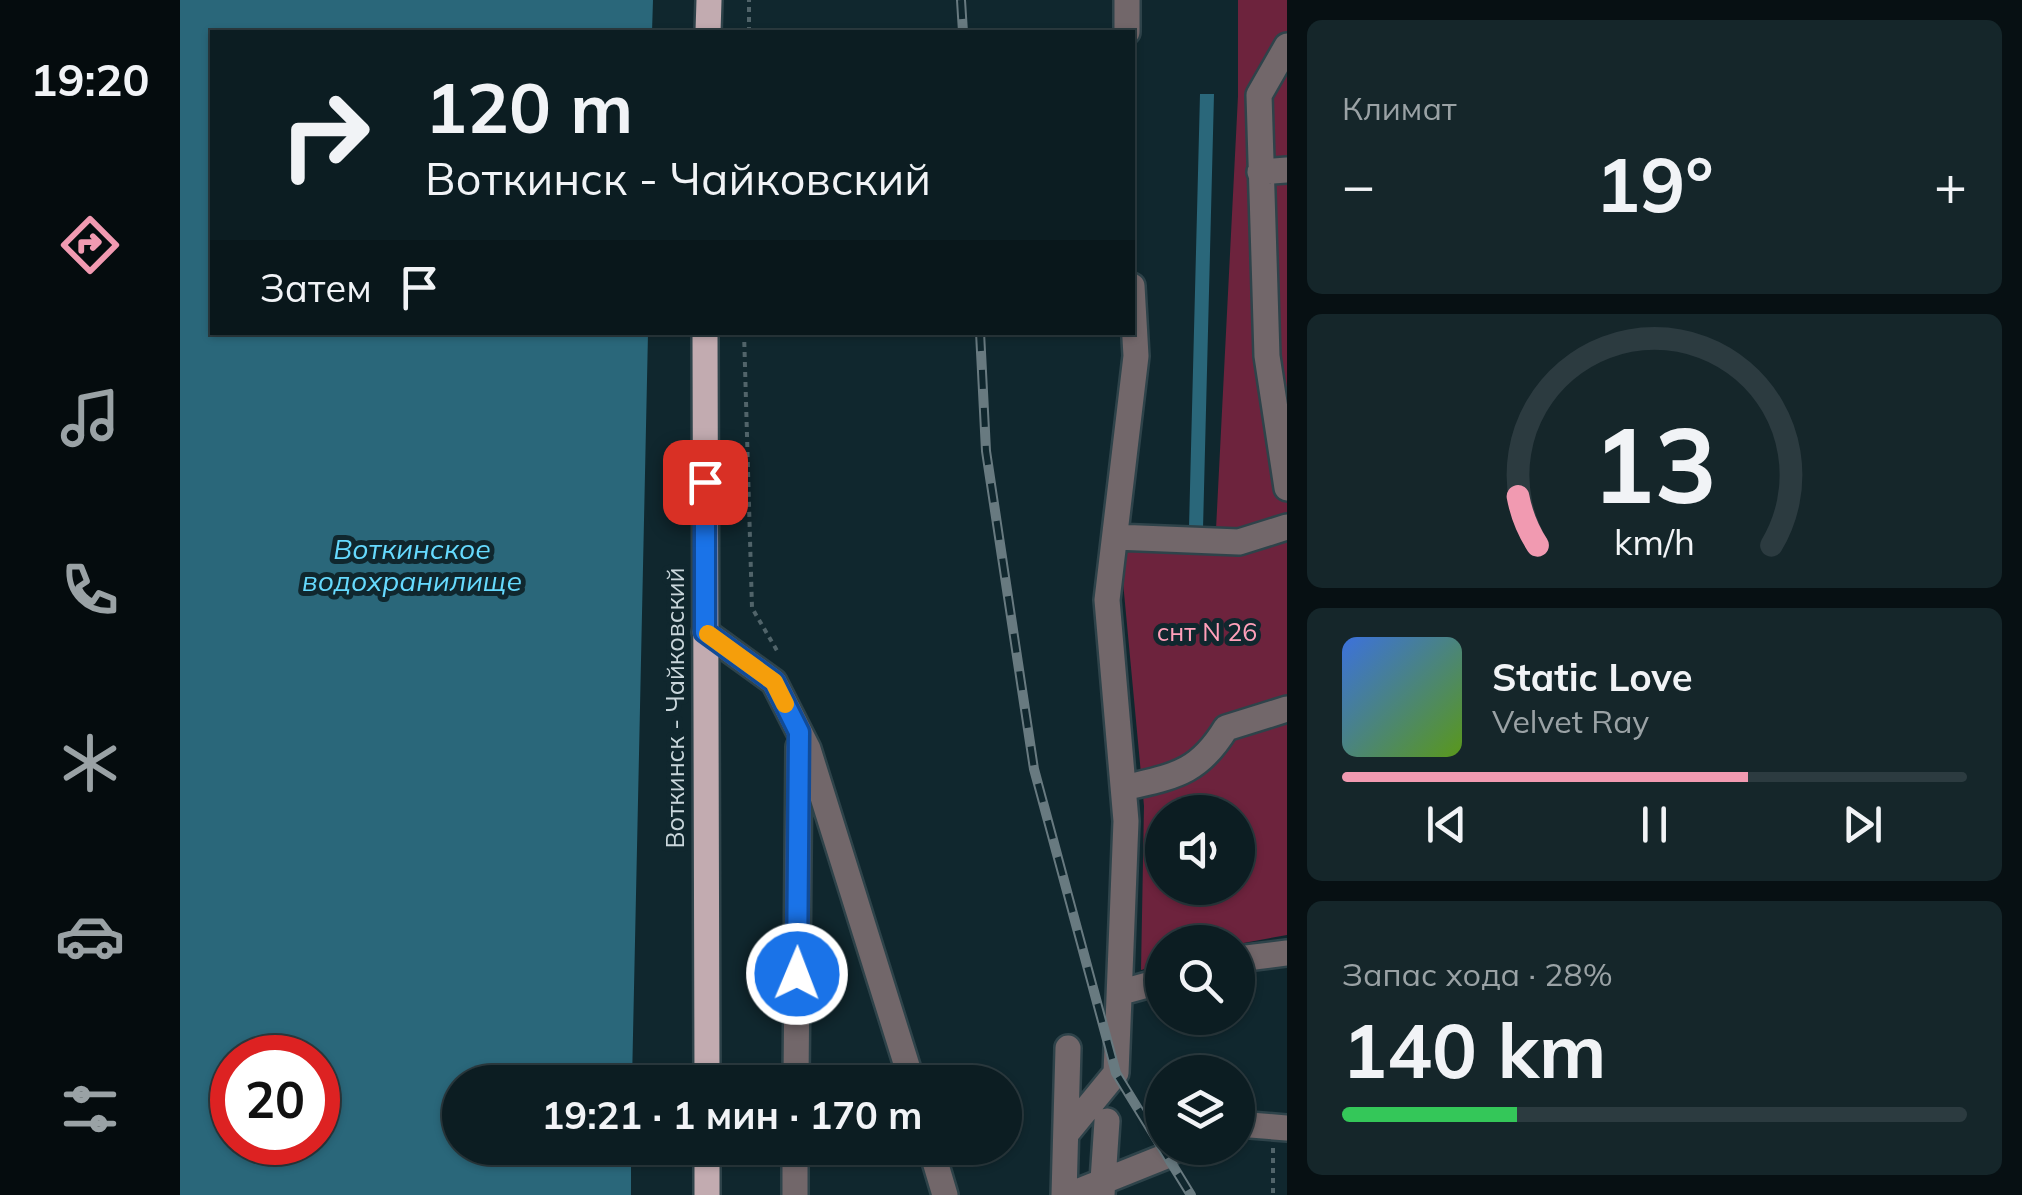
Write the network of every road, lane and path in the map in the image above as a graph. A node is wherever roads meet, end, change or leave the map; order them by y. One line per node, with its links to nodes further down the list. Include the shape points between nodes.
1 (709, 0): 4 (main road)
2 (749, 0): 5 (path)
3 (1127, 0): 6 (lane)
4 (708, 30)
5 (748, 30)
6 (1127, 30)
7 (1287, 46): 9 (lane, via 1259,95)
8 (1287, 170): 9 (lane)
9 (1260, 172): 13 (lane)
10 (705, 335): 17 (main road, Воткинск - Чайковский)
11 (744, 335): 18 (path, via 752,608)
12 (1135, 335): 16 (lane)
13 (1277, 356): 14 (lane)
14 (1287, 488)
15 (1287, 527): 16 (lane, via 1239,542)
16 (1115, 537): 21 (lane, via 1107,600)
17 (705, 632): 20 (lane, via 774,682); 29 (main road, Воткинск - Чайковский)
18 (785, 661)
19 (1287, 710): 21 (lane, via 1226,728 1185,774)
20 (799, 732): 22 (lane); 23 (lane)
21 (1124, 788): 27 (lane)
22 (846, 862): 23 (lane, via 819,856); 31 (lane)
23 (798, 866): 30 (lane)
24 (1287, 953): 25 (lane)
25 (1255, 957)
26 (1145, 986): 27 (lane)
27 (1122, 992): 35 (lane, via 1116,1072)
28 (1068, 1048): 35 (lane)
29 (707, 1065)
30 (796, 1065)
31 (907, 1065)
32 (1107, 1121): 40 (lane)
33 (1255, 1126): 34 (lane)
34 (1280, 1128): 45 (path)
35 (1066, 1134): 44 (lane)
36 (707, 1165): 41 (main road)
37 (795, 1165): 42 (lane)
38 (936, 1165): 43 (lane)
39 (1150, 1165): 40 (lane)
40 (1102, 1188): 44 (lane)
41 (708, 1195)
42 (794, 1195)
43 (945, 1195)
44 (1067, 1195)
45 (1274, 1195)

